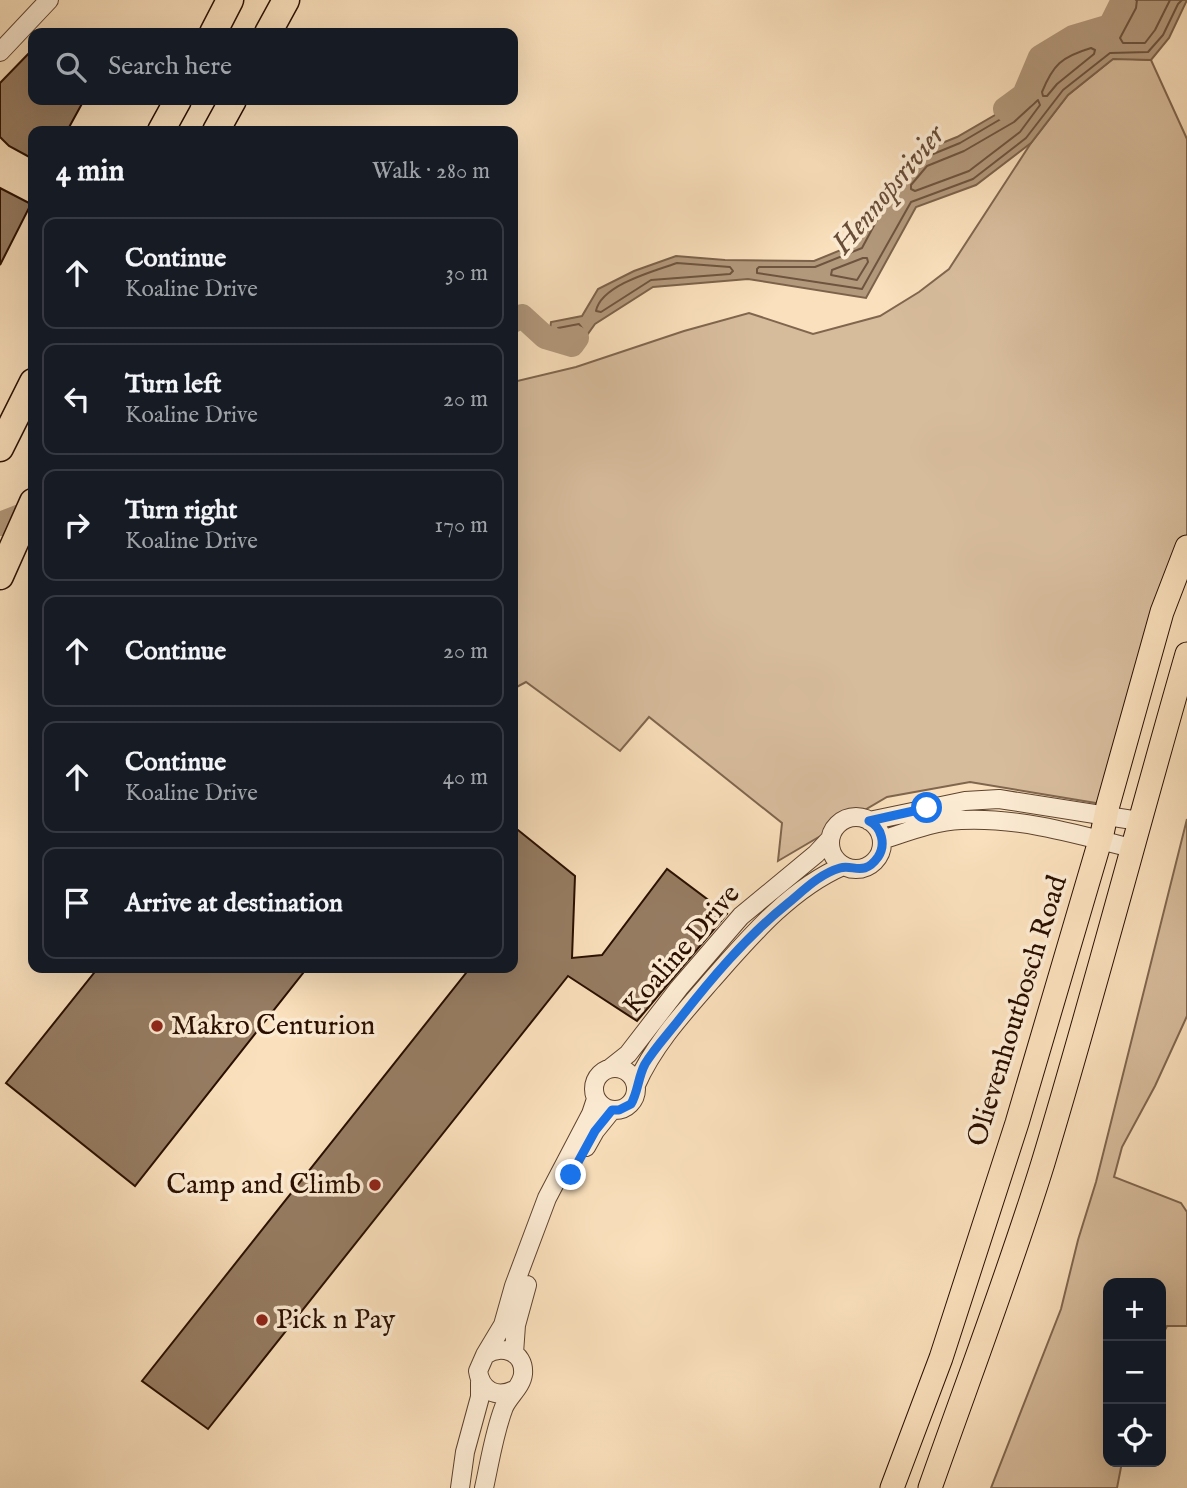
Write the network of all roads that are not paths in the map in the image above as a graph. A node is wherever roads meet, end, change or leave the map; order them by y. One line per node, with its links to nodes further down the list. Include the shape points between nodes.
1 (49, 0): 6 (street)
2 (230, 0): 4 (highway)
3 (286, 0): 5 (highway)
4 (216, 28)
5 (271, 28)
6 (0, 52)
7 (175, 105): 9 (highway)
8 (230, 105): 10 (highway)
9 (164, 126)
10 (219, 126)
11 (28, 392): 12 (highway)
12 (0, 448)
13 (28, 513): 15 (highway)
14 (1187, 547): 17 (main road, Olievenhoutbosch Road, via 1162,612)
15 (0, 576)
16 (1187, 654): 19 (main road)
17 (1106, 816): 18 (street, Koaline Drive, via 999,799 965,801); 19 (street, Koaline Drive); 22 (main road, Olievenhoutbosch Road)
18 (869, 821): 20 (street, Koaline Drive, via 856,816 844,819 834,827); 21 (street)
19 (1139, 821): 23 (main road)
20 (830, 839): 24 (street, via 831,852); 25 (street, Koaline Drive)
21 (882, 840): 22 (street, via 960,820 1015,822); 24 (street, Koaline Drive, via 877,858 868,866)
22 (1099, 840): 23 (street); 37 (main road, Olievenhoutbosch Road, via 1017,1123 941,1358)
23 (1131, 848): 38 (main road, via 1042,1166)
24 (843, 866): 26 (street, Koaline Drive, via 823,875)
25 (749, 908): 26 (street); 27 (street, Koaline Drive, via 628,1054)
26 (765, 923): 28 (street, Koaline Drive, via 682,1016)
27 (609, 1069): 28 (street, via 623,1069); 29 (street, via 596,1079)
28 (636, 1085): 30 (street, via 631,1104)
29 (596, 1099): 30 (street); 32 (street, via 547,1198 503,1325)
30 (612, 1110): 31 (street, via 571,1175 529,1276)
31 (514, 1353): 32 (street, via 499,1349); 34 (street, via 523,1371)
32 (485, 1356): 33 (street, via 478,1371)
33 (480, 1382): 34 (street, via 495,1394); 35 (street)
34 (514, 1390): 36 (street, via 496,1430)
35 (460, 1488)
36 (484, 1488)
37 (892, 1488)
38 (930, 1488)

